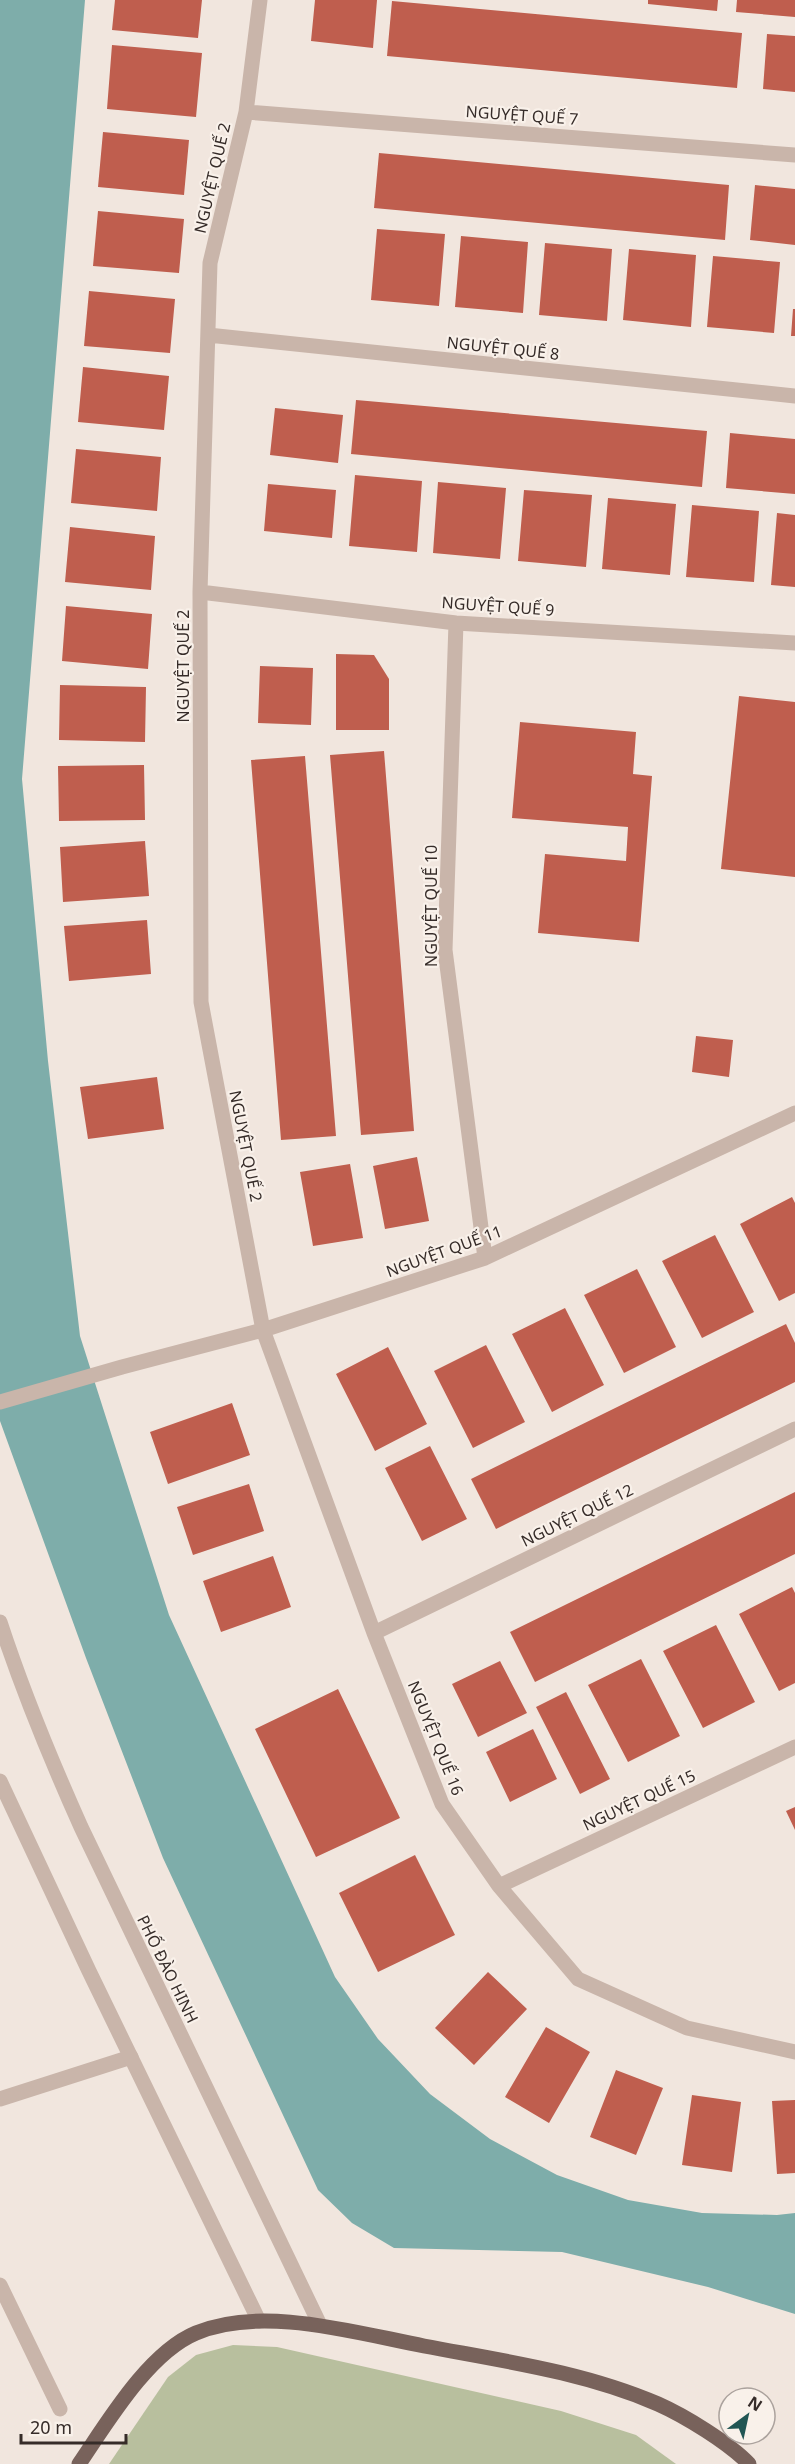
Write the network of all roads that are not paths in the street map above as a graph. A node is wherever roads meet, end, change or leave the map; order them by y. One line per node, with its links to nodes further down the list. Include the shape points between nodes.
1 (260, 0): 2 (street, NGUYỆT QUẾ 2)
2 (246, 112): 3 (street, NGUYỆT QUẾ 7); 4 (street, NGUYỆT QUẾ 2, via 210,263)
3 (795, 155)
4 (208, 335): 5 (street, NGUYỆT QUẾ 8); 6 (street, NGUYỆT QUẾ 2)
5 (795, 396)
6 (201, 592): 7 (street, NGUYỆT QUẾ 9); 11 (street, NGUYỆT QUẾ 2, via 201,1002)
7 (456, 622): 8 (street, NGUYỆT QUẾ 9); 10 (street, NGUYỆT QUẾ 10, via 445,950)
8 (795, 643)
9 (795, 1113): 10 (street, NGUYỆT QUẾ 11)
10 (485, 1258): 11 (street, NGUYỆT QUẾ 11)
11 (263, 1330): 12 (street, NGUYỆT QUẾ 11); 15 (street, NGUYỆT QUẾ 16)
12 (0, 1402)
13 (795, 1429): 15 (street, NGUYỆT QUẾ 12)
14 (0, 1622): 24 (street, PHỐ ĐÀO HINH, via 48,1754 85,1837)
15 (374, 1633): 18 (street, NGUYỆT QUẾ 16, via 442,1804)
16 (795, 1747): 18 (street, NGUYỆT QUẾ 15)
17 (0, 1780): 20 (street)
18 (499, 1886): 19 (street, NGUYỆT QUẾ 16, via 578,1979 687,2028)
19 (795, 2052)
20 (131, 2057): 21 (street); 23 (street)
21 (0, 2099)
22 (0, 2285): 25 (street)
23 (259, 2322): 24 (main road); 26 (main road, via 214,2327 171,2349 132,2387)
24 (320, 2325): 27 (main road, via 521,2363 610,2386 678,2415)
25 (60, 2409)
26 (79, 2464)
27 (749, 2464)

